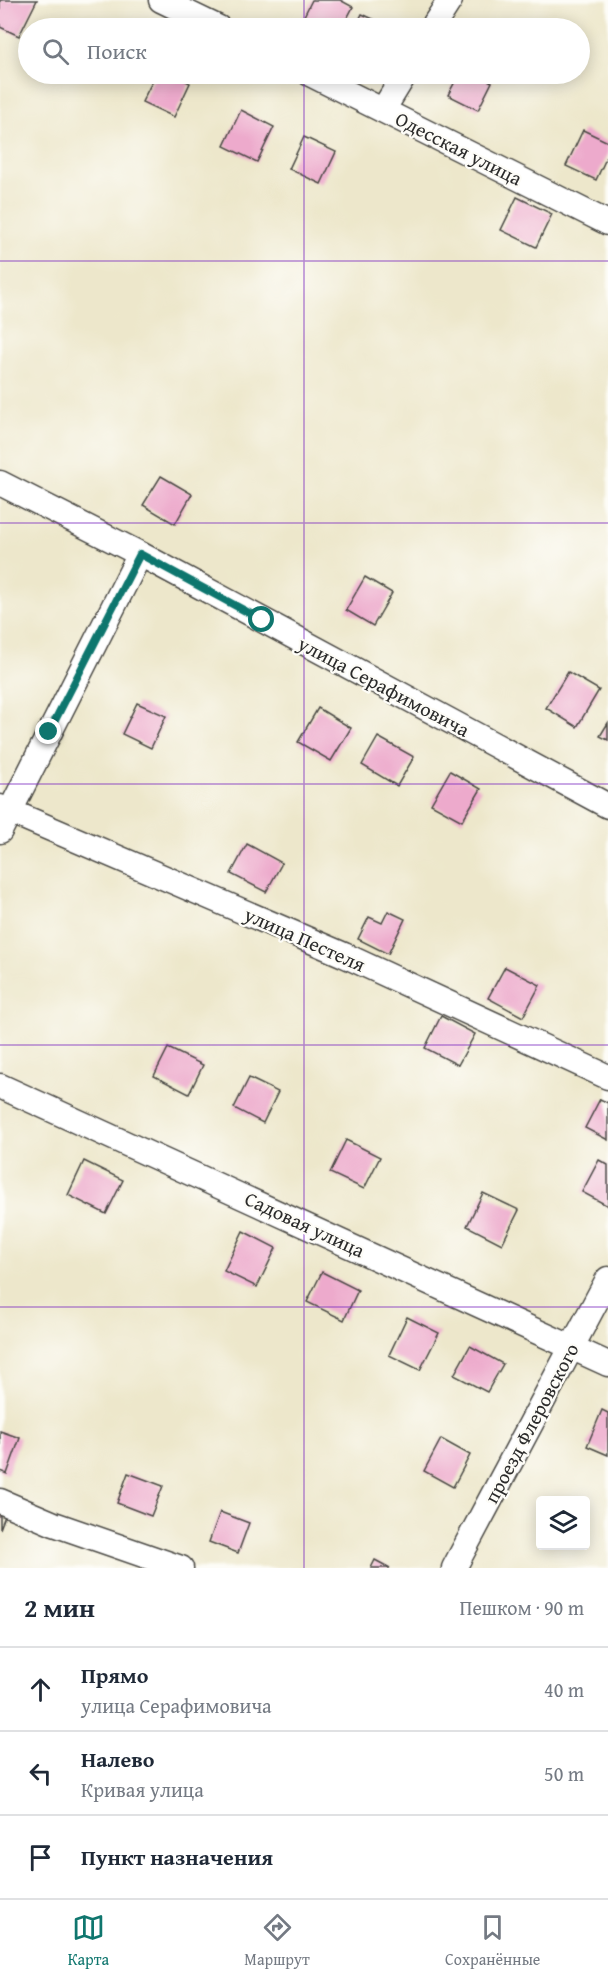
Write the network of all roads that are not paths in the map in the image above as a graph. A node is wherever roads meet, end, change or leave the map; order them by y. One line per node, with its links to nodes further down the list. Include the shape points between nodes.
1 (161, 0): 3 (street)
2 (450, 0): 4 (street)
3 (198, 18)
4 (438, 18)
5 (330, 84): 7 (street, Одесская улица)
6 (399, 84): 7 (street)
7 (383, 110): 8 (street, Одесская улица)
8 (608, 223)
9 (0, 483): 10 (street, улица Серафимовича)
10 (140, 554): 11 (street, улица Серафимовича); 12 (street)
11 (608, 806)
12 (3, 816): 13 (street, улица Пестеля, via 344,955)
13 (608, 1077)
14 (0, 1086): 16 (street, Садовая улица)
15 (608, 1279): 16 (street, проезд Флеровского)
16 (572, 1346): 17 (street, Садовая улица); 20 (street, проезд Флеровского)
17 (608, 1364)
18 (0, 1501): 19 (street)
19 (181, 1568)
20 (454, 1568)

